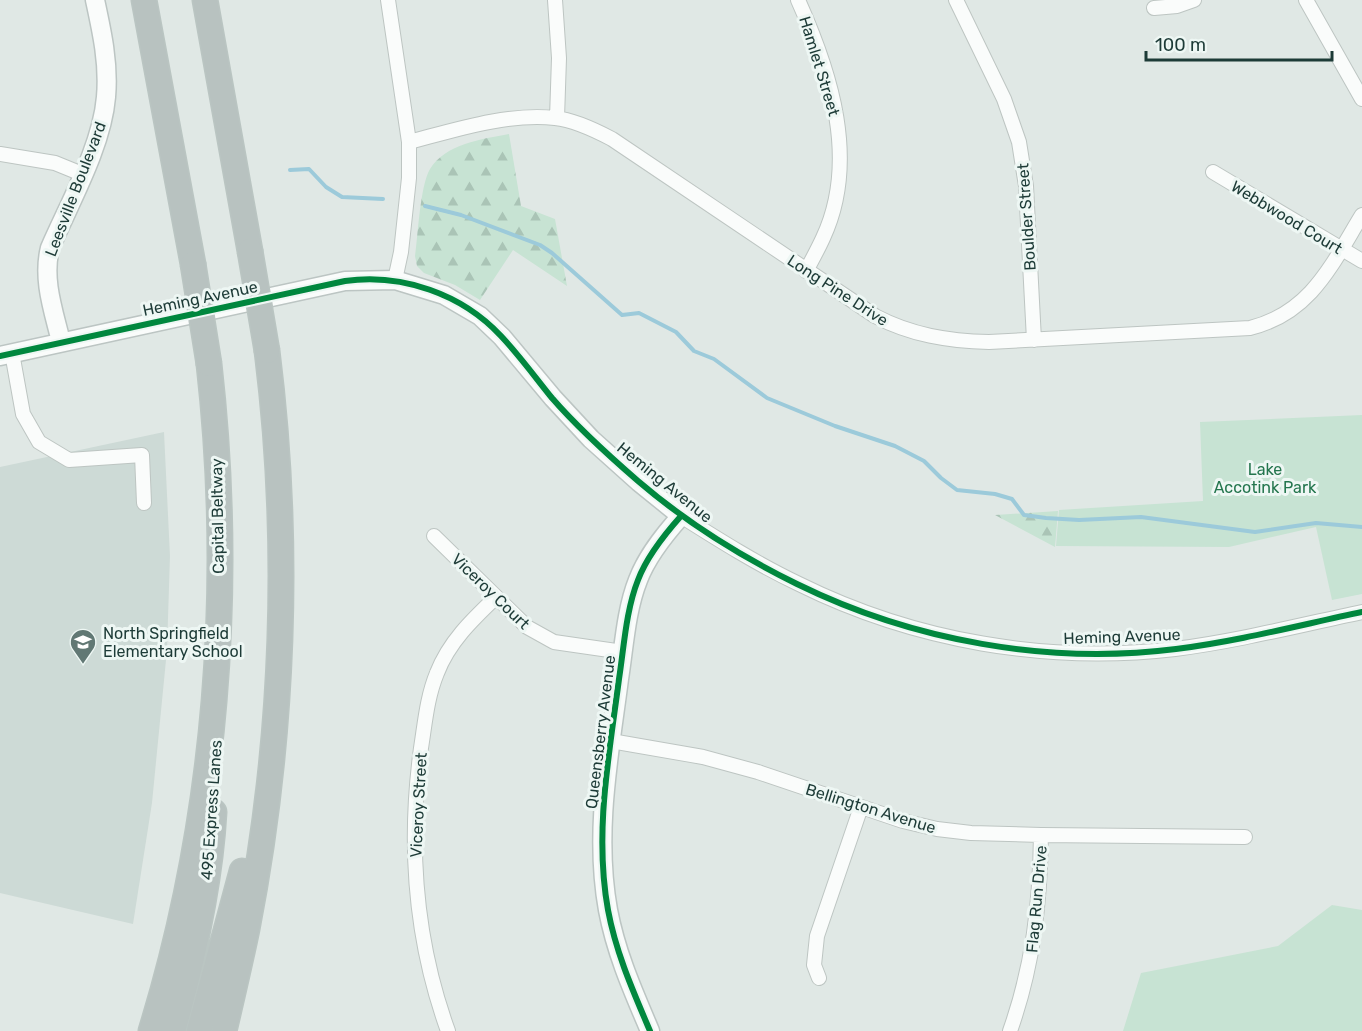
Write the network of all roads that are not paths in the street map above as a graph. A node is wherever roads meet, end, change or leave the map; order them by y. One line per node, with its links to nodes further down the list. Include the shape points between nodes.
1 (95, 0): 16 (street, Leesville Boulevard, via 106,63 106,93 99,134)
2 (144, 0): 30 (highway, Capital Beltway, bridge, via 208,364 218,480)
3 (205, 0): 32 (highway, bridge, via 274,405 282,597)
4 (388, 0): 13 (street)
5 (555, 0): 12 (street, via 559,58)
6 (798, 0): 20 (street, Hamlet Street, via 832,98 840,157 832,215)
7 (956, 0): 22 (street, Boulder Street, via 1004,99 1019,142 1026,186)
8 (1194, 0): 10 (street)
9 (1306, 0): 11 (street)
10 (1154, 8)
11 (1362, 99)
12 (557, 118): 13 (street, Long Pine Drive, via 523,118); 20 (street, Long Pine Drive, via 612,139)
13 (409, 142): 21 (street, via 409,178)
14 (0, 154): 16 (street, via 55,163)
15 (1213, 172): 18 (street, Webbwood Court)
16 (82, 174): 23 (street, Leesville Boulevard, via 47,261 48,288)
17 (1362, 214): 18 (street, Long Pine Drive)
18 (1341, 249): 19 (street, Webbwood Court); 22 (street, Long Pine Drive, via 1308,296 1286,314 1263,325)
19 (1362, 261)
20 (806, 271): 22 (street, Long Pine Drive, via 874,316 911,332 965,341)
21 (395, 280): 23 (street, Heming Avenue, via 345,281); 26 (street, Heming Avenue, via 444,295 480,316 591,439)
22 (1034, 340)
23 (61, 342): 24 (street, Heming Avenue)
24 (6, 355): 25 (street, via 23,414 39,442 69,460 142,455)
25 (144, 503)
26 (681, 516): 29 (street, Heming Avenue, via 759,564 842,603 926,632 1024,650 1099,653 1174,649); 31 (street, Queensberry Avenue, via 655,548 639,577)
27 (434, 536): 28 (street, Viceroy Court)
28 (495, 598): 31 (street, Viceroy Court, via 544,638); 42 (street, Viceroy Street, via 459,635 437,672 427,705 416,786 414,855 420,919 434,990)
29 (1362, 612)
30 (218, 620): 38 (highway, Capital Beltway, via 199,820 181,915); 39 (highway, 495 Express Lanes, via 210,858)
31 (623, 652): 33 (street, Queensberry Avenue)
32 (276, 691): 40 (highway, 495 Express Lanes, via 244,864); 41 (highway, via 265,813 247,928)
33 (611, 741): 34 (street, Bellington Avenue, via 703,757); 43 (street, Queensberry Avenue, via 601,831 608,909 626,976)
34 (861, 807): 35 (street, Bellington Avenue, via 937,830); 37 (street, via 817,936 814,965)
35 (1041, 835): 36 (street, Bellington Avenue); 44 (street, Flag Run Drive, via 1033,949)
36 (1245, 837)
37 (819, 978)
38 (151, 1031)
39 (173, 1031)
40 (199, 1031)
41 (224, 1031)
42 (448, 1031)
43 (650, 1031)
44 (1010, 1031)

